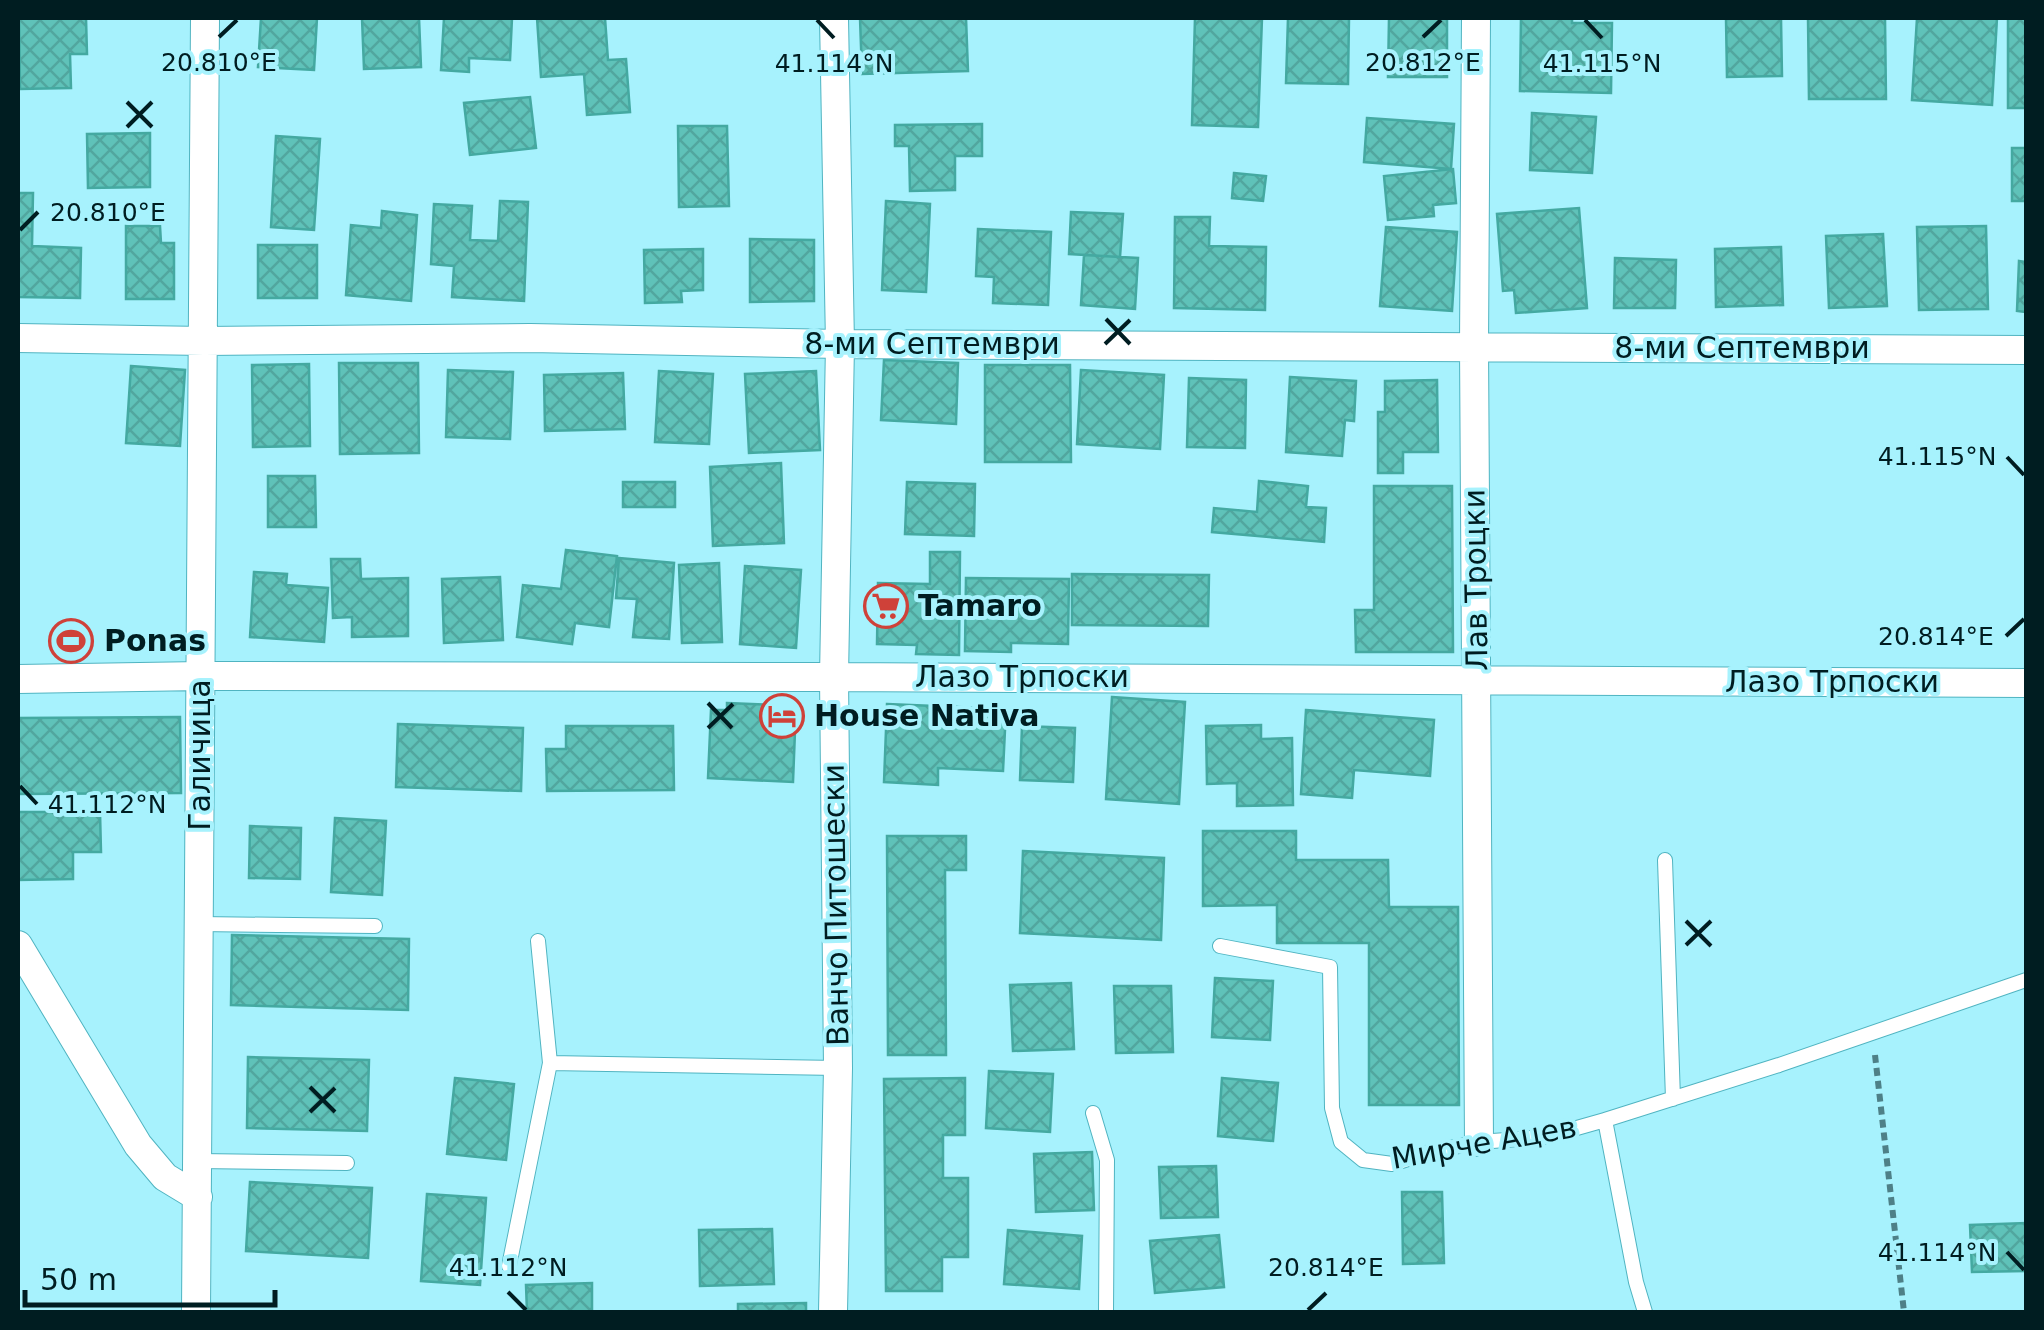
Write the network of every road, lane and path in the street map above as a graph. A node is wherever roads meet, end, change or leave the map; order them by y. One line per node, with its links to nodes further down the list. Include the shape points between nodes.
1 (205, 18): 5 (street, Галичица)
2 (834, 18): 6 (street, Ванчо Питошески)
3 (1476, 18): 7 (street, Лав Троцки)
4 (18, 338): 5 (street, 8-ми Септември)
5 (204, 341): 6 (street, 8-ми Септември); 9 (street, Галичица)
6 (840, 344): 7 (street, 8-ми Септември); 10 (street, Ванчо Питошески)
7 (1474, 346): 8 (street, 8-ми Септември); 12 (street, Лав Троцки)
8 (2026, 350)
9 (201, 676): 10 (street, Лазо Трпоски); 11 (street, Лазо Трпоски); 15 (street, Галичица)
10 (834, 676): 12 (street, Лазо Трпоски); 23 (street, Ванчо Питошески)
11 (18, 679)
12 (1478, 680): 13 (street, Лазо Трпоски); 27 (street, Лав Троцки)
13 (2026, 683)
14 (1665, 860): 24 (lane)
15 (199, 924): 16 (lane); 28 (street, Галичица)
16 (375, 926)
17 (538, 941): 22 (lane)
18 (18, 945): 30 (street, via 138,1145 166,1176)
19 (1220, 946): 27 (lane, Мирче Ацев, via 1330,966 1332,1108 1340,1142 1363,1160 1392,1164)
20 (2026, 980): 21 (lane)
21 (1872, 1033): 24 (lane); 36 (path)
22 (550, 1062): 23 (lane); 31 (lane)
23 (838, 1068): 33 (street, Ванчо Питошески)
24 (1672, 1099): 26 (lane)
25 (1092, 1114): 34 (lane, via 1106,1160)
26 (1605, 1120): 27 (lane, Мирче Ацев, via 1545,1137); 35 (lane, Мирче Ацев)
27 (1478, 1142)
28 (198, 1161): 29 (lane); 30 (street, Галичица)
29 (347, 1163)
30 (198, 1197): 32 (street, Галичица)
31 (508, 1266)
32 (196, 1312)
33 (834, 1312)
34 (1106, 1312)
35 (1645, 1312)
36 (1904, 1312)

